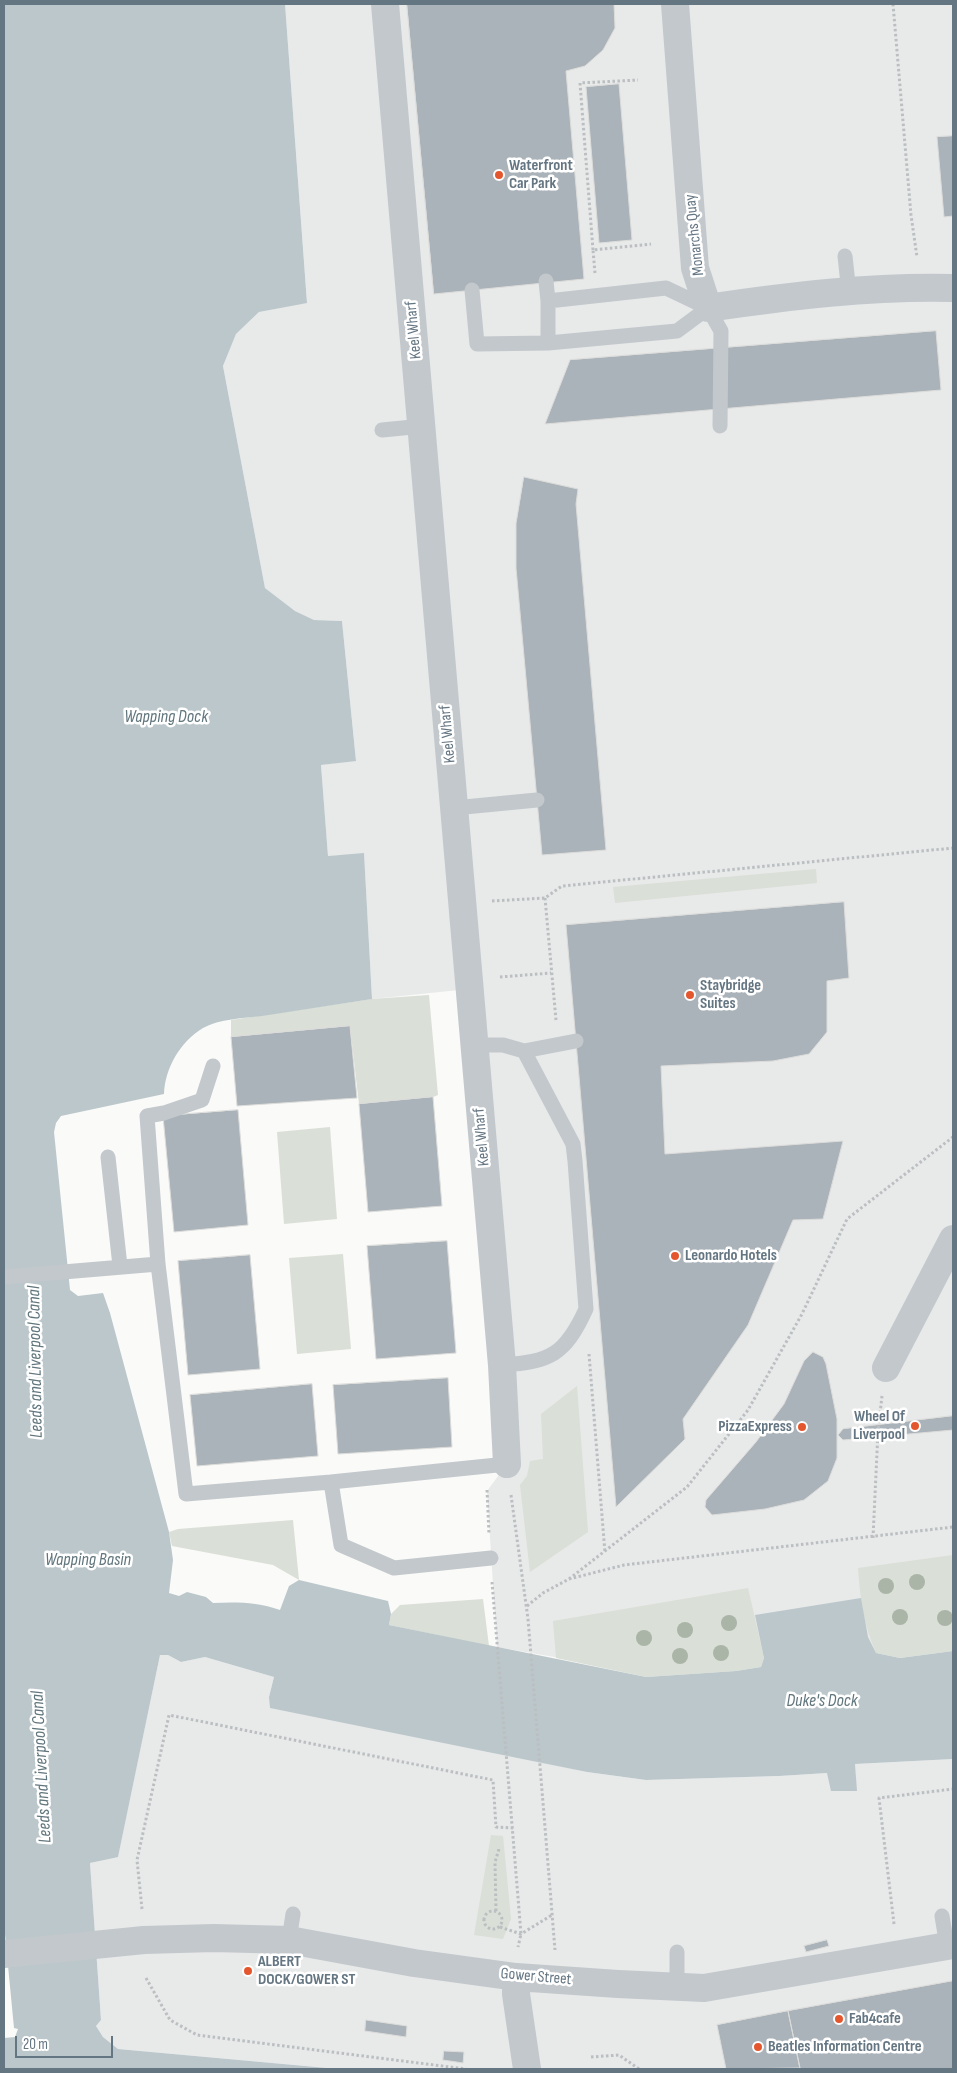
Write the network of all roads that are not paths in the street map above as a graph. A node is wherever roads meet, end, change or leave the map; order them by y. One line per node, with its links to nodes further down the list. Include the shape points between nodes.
1 (385, 4): 11 (street, Keel Wharf)
2 (675, 4): 9 (street, Monarchs Quay, via 695,268)
3 (845, 256): 7 (lane)
4 (546, 281): 8 (lane)
5 (953, 288): 7 (street)
6 (472, 290): 10 (lane, via 477,344)
7 (849, 293): 9 (street)
8 (548, 301): 9 (lane, via 666,288); 10 (lane)
9 (708, 308): 10 (lane, via 677,331); 12 (lane, via 721,331)
10 (548, 343)
11 (423, 426): 13 (lane); 15 (street, Keel Wharf)
12 (720, 426)
13 (382, 430)
14 (537, 800): 15 (lane)
15 (454, 808): 17 (street, Keel Wharf)
16 (576, 1041): 18 (lane)
17 (475, 1045): 18 (lane, via 503,1045); 25 (street, Keel Wharf)
18 (524, 1051): 25 (lane, via 573,1144 586,1309 577,1330 560,1350 534,1363)
19 (213, 1066): 22 (lane, via 202,1100 147,1116)
20 (108, 1157): 23 (lane)
21 (953, 1239): 26 (street)
22 (158, 1264): 23 (lane); 28 (lane, via 186,1494)
23 (120, 1266): 24 (lane)
24 (4, 1277)
25 (502, 1365): 27 (street, Keel Wharf)
26 (886, 1368)
27 (507, 1464): 28 (lane)
28 (331, 1482): 29 (lane, via 341,1544 394,1568)
29 (490, 1558)
30 (293, 1914): 32 (lane)
31 (942, 1916): 33 (lane)
32 (289, 1940): 35 (street, Gower Street, via 214,1938); 36 (street, Gower Street, via 414,1963)
33 (950, 1946): 37 (street, Gower Street, via 704,1988)
34 (677, 1952): 37 (lane)
35 (4, 1954)
36 (516, 1976): 37 (street, Gower Street); 38 (street)
37 (677, 1987)
38 (527, 2069)

